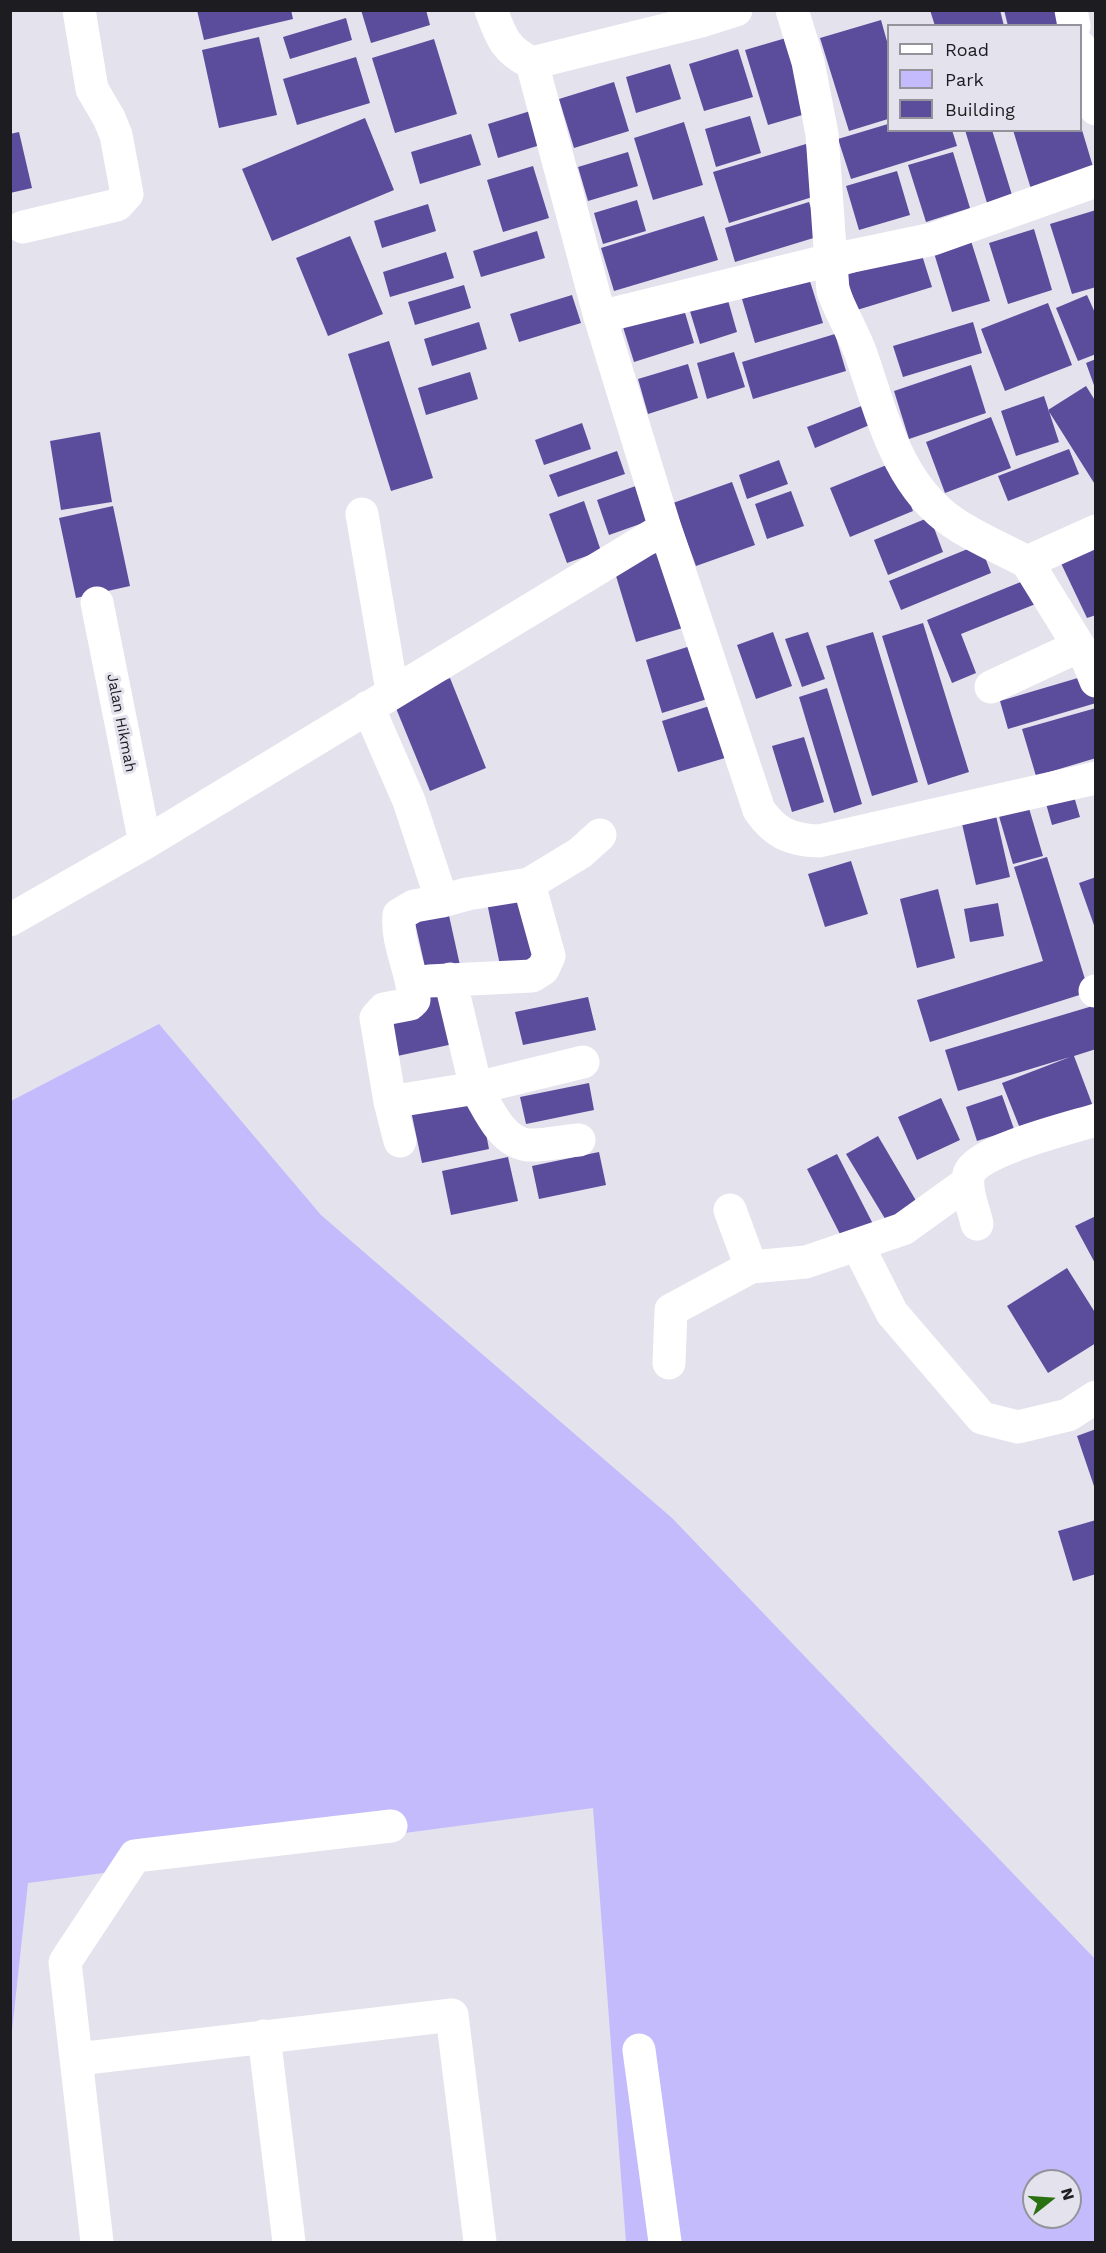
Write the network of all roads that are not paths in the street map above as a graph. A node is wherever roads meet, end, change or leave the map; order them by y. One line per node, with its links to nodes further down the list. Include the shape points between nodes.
1 (79, 10): 9 (street, via 92,89 116,135 127,194 117,205)
2 (491, 10): 6 (street, via 508,49)
3 (736, 10): 6 (street)
4 (792, 10): 10 (street, via 808,62 822,134)
5 (1082, 55): 7 (street)
6 (532, 63): 11 (street)
7 (1095, 109)
8 (1095, 181): 10 (street, via 933,239)
9 (23, 227)
10 (832, 261): 11 (street); 15 (street, via 833,291 852,330 879,412 901,461 925,496 953,523)
11 (600, 317): 13 (street)
12 (362, 514): 20 (street)
13 (665, 528): 20 (street); 21 (street, via 759,810 770,826 800,840 819,841)
14 (1095, 531): 15 (street)
15 (1027, 562): 17 (street)
16 (97, 603): 23 (street, Jalan Hikmah)
17 (1079, 646): 18 (street); 19 (street)
18 (1095, 681)
19 (991, 687)
20 (380, 699): 23 (street); 25 (street)
21 (1095, 778)
22 (600, 835): 24 (street, via 580,853)
23 (145, 843): 26 (street)
24 (529, 884): 25 (street); 27 (street, via 549,956 543,969 532,976)
25 (442, 901): 28 (street, via 414,906 399,915 398,928)
26 (10, 920)
27 (450, 979): 28 (street); 30 (street)
28 (413, 983): 31 (street, via 413,1002 384,1009 376,1018)
29 (583, 1062): 30 (street)
30 (476, 1088): 31 (street); 33 (street, via 499,1126 512,1139 527,1145)
31 (390, 1102): 34 (street)
32 (1095, 1120): 35 (street, via 994,1152 977,1162)
33 (579, 1140)
34 (400, 1141)
35 (967, 1183): 37 (street); 38 (street, via 903,1229)
36 (729, 1210): 39 (street)
37 (977, 1224)
38 (858, 1246): 39 (street, via 806,1262); 41 (street, via 892,1313 982,1418 1017,1427 1068,1415)
39 (751, 1268): 40 (street, via 671,1310)
40 (669, 1363)
41 (1095, 1397)
42 (391, 1827): 45 (street, via 135,1856 65,1962)
43 (264, 2036): 45 (street); 47 (street); 48 (street, via 452,2015)
44 (639, 2050): 49 (street)
45 (78, 2059): 46 (street)
46 (98, 2242)
47 (289, 2242)
48 (480, 2242)
49 (665, 2242)

